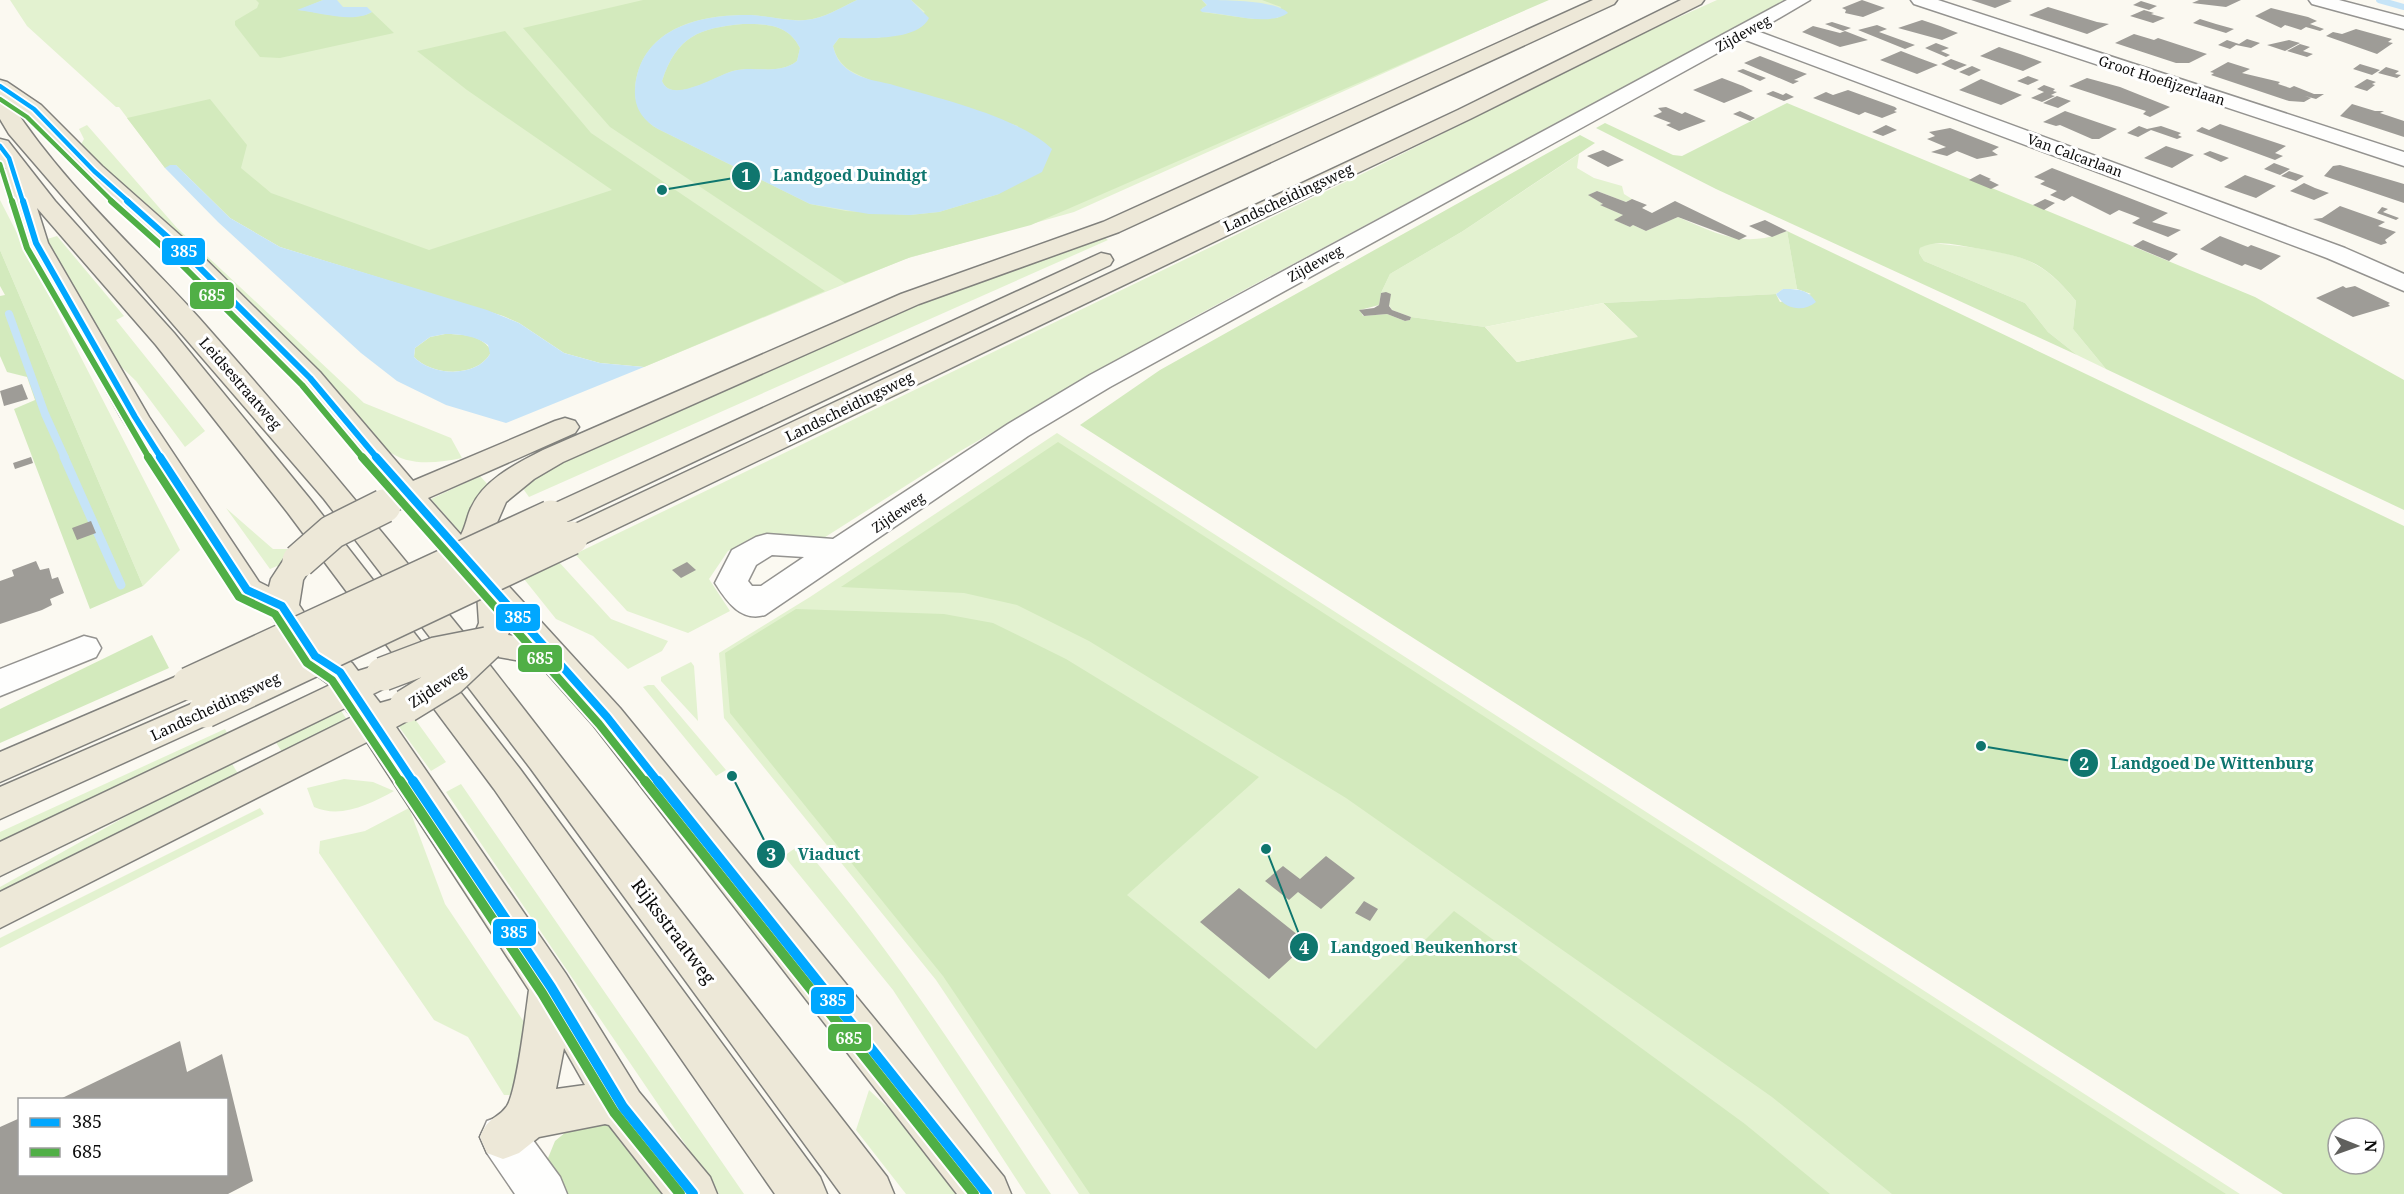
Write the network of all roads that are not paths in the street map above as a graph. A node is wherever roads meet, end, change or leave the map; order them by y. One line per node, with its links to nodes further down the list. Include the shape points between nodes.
1 (1608, 0): 15 (main road)
2 (1657, 0): 16 (main road, Landscheidingsweg)
3 (1695, 0): 20 (main road, Landscheidingsweg, via 1465,114)
4 (1801, 0): 10 (street, Zijdeweg)
5 (1920, 0): 14 (street, Groot Hoefijzerlaan)
6 (2318, 0): 9 (street)
7 (2351, 0): 8 (street)
8 (2404, 14)
9 (2404, 23)
10 (1744, 33): 18 (street, Van Calcarlaan, via 2336,253); 21 (street, Zijdeweg, via 1106,377 1018,430)
11 (0, 86): 19 (main road, via 34,109 310,378 376,457)
12 (0, 102): 26 (main road, Leidsestraatweg, via 43,161 335,492)
13 (4, 152): 24 (main road, via 36,243 135,417 248,590); 32 (main road, Leidsestraatweg, via 165,339 299,507)
14 (2404, 159)
15 (1161, 204): 19 (main road, via 908,281); 22 (main road, via 1074,242 910,299 553,456 523,472 495,495)
16 (1163, 231)
17 (1120, 251): 20 (main road, Landscheidingsweg)
18 (2404, 283)
19 (396, 501): 22 (main road); 24 (main road, bridge, via 332,532 299,561 287,579)
20 (561, 528): 31 (main road, Landscheidingsweg, bridge)
21 (842, 550): 21 (street, Zijdeweg, via 767,544 743,558 731,583 744,598 760,602)
22 (465, 558): 23 (main road)
23 (493, 588): 26 (main road, via 496,623); 27 (main road)
24 (282, 606): 28 (main road)
25 (84, 648): 30 (street)
26 (488, 649): 27 (main road); 29 (main road, Zijdeweg, bridge, via 436,654); 32 (main road, Zijdeweg, bridge, via 454,678); 44 (main road, Rijksstraatweg)
27 (551, 654): 45 (main road, via 614,725)
28 (315, 656): 29 (main road, via 340,672); 33 (main road, via 297,693)
29 (367, 682): 32 (main road); 33 (main road, Zijdeweg)
30 (0, 684)
31 (197, 698): 34 (main road, Landscheidingsweg); 35 (main road, Landscheidingsweg)
32 (405, 704): 37 (main road, Zijdeweg); 38 (main road); 43 (main road, via 507,779)
33 (273, 727): 36 (main road, Zijdeweg)
34 (0, 768)
35 (0, 804)
36 (0, 860)
37 (0, 911)
38 (551, 987): 39 (main road); 40 (main road, via 540,1062)
39 (623, 1107): 40 (main road, via 605,1103 579,1106); 42 (main road)
40 (515, 1127): 41 (street)
41 (543, 1194)
42 (693, 1194)
43 (803, 1194)
44 (870, 1194)
45 (987, 1194)

